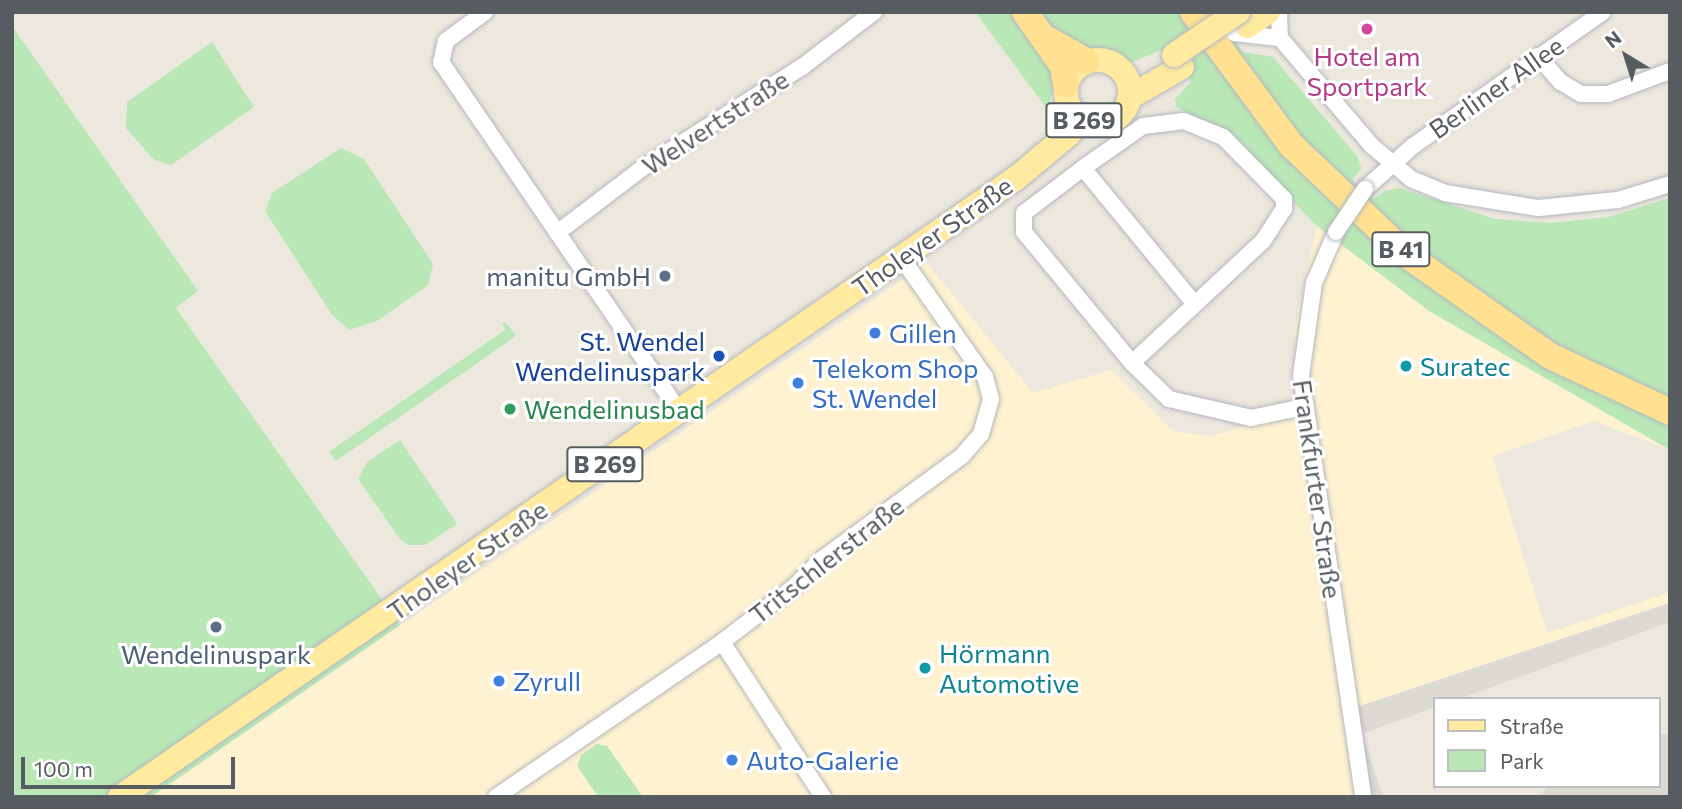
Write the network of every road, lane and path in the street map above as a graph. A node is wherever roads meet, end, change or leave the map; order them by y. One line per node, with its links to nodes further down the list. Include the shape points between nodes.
1 (485, 12): 22 (street, via 446,41 441,62)
2 (874, 12): 22 (street, Welvertstraße, via 802,67 641,169)
3 (1026, 12): 9 (highway)
4 (1193, 12): 28 (highway, B 41, via 1292,145 1407,255 1550,356)
5 (1268, 12): 8 (main road, B 269)
6 (1279, 12): 10 (street)
7 (1603, 12): 11 (street, Berliner Allee)
8 (1240, 24): 10 (street); 13 (main road, B 269)
9 (1043, 36): 12 (highway, via 1071,57); 16 (highway, via 1063,66)
10 (1280, 38): 19 (street)
11 (1538, 56): 15 (street, via 1561,82 1581,94 1608,94); 19 (street, Berliner Allee)
12 (1086, 61): 14 (main road, B 269, via 1104,60); 16 (main road, B 269)
13 (1178, 61): 14 (main road, B 269, via 1130,72); 17 (main road, B 269)
14 (1120, 68): 17 (main road, B 269)
15 (1670, 71)
16 (1066, 85): 18 (main road, B 269, via 1067,101)
17 (1130, 97): 18 (main road, B 269, via 1120,116 1111,121 1090,123)
18 (1080, 118): 23 (main road, Tholeyer Straße / B 269, via 1069,134 1015,179)
19 (1391, 163): 21 (street, via 1412,179 1445,193 1539,208 1605,202); 26 (street, Frankfurter Straße, bridge, via 1365,189 1336,232 1314,283 1307,320)
20 (1083, 168): 24 (street); 24 (street, via 1143,126 1184,121 1223,137 1284,199 1277,226); 25 (street, via 1033,204 1021,223)
21 (1670, 184)
22 (557, 233): 27 (street)
23 (901, 257): 27 (main road, Tholeyer Straße / B 269); 29 (street, Tritschlerstraße, via 985,377 991,399 981,434 962,456 821,560)
24 (1194, 303): 25 (street)
25 (1132, 363): 26 (street, via 1169,399 1230,416 1251,418)
26 (1303, 407): 33 (street, Frankfurter Straße)
27 (680, 412): 30 (main road, Tholeyer Straße / B 269)
28 (1670, 412)
29 (722, 642): 31 (street, Tritschlerstraße); 32 (street)
30 (120, 797)
31 (496, 797)
32 (823, 797)
33 (1363, 797)

